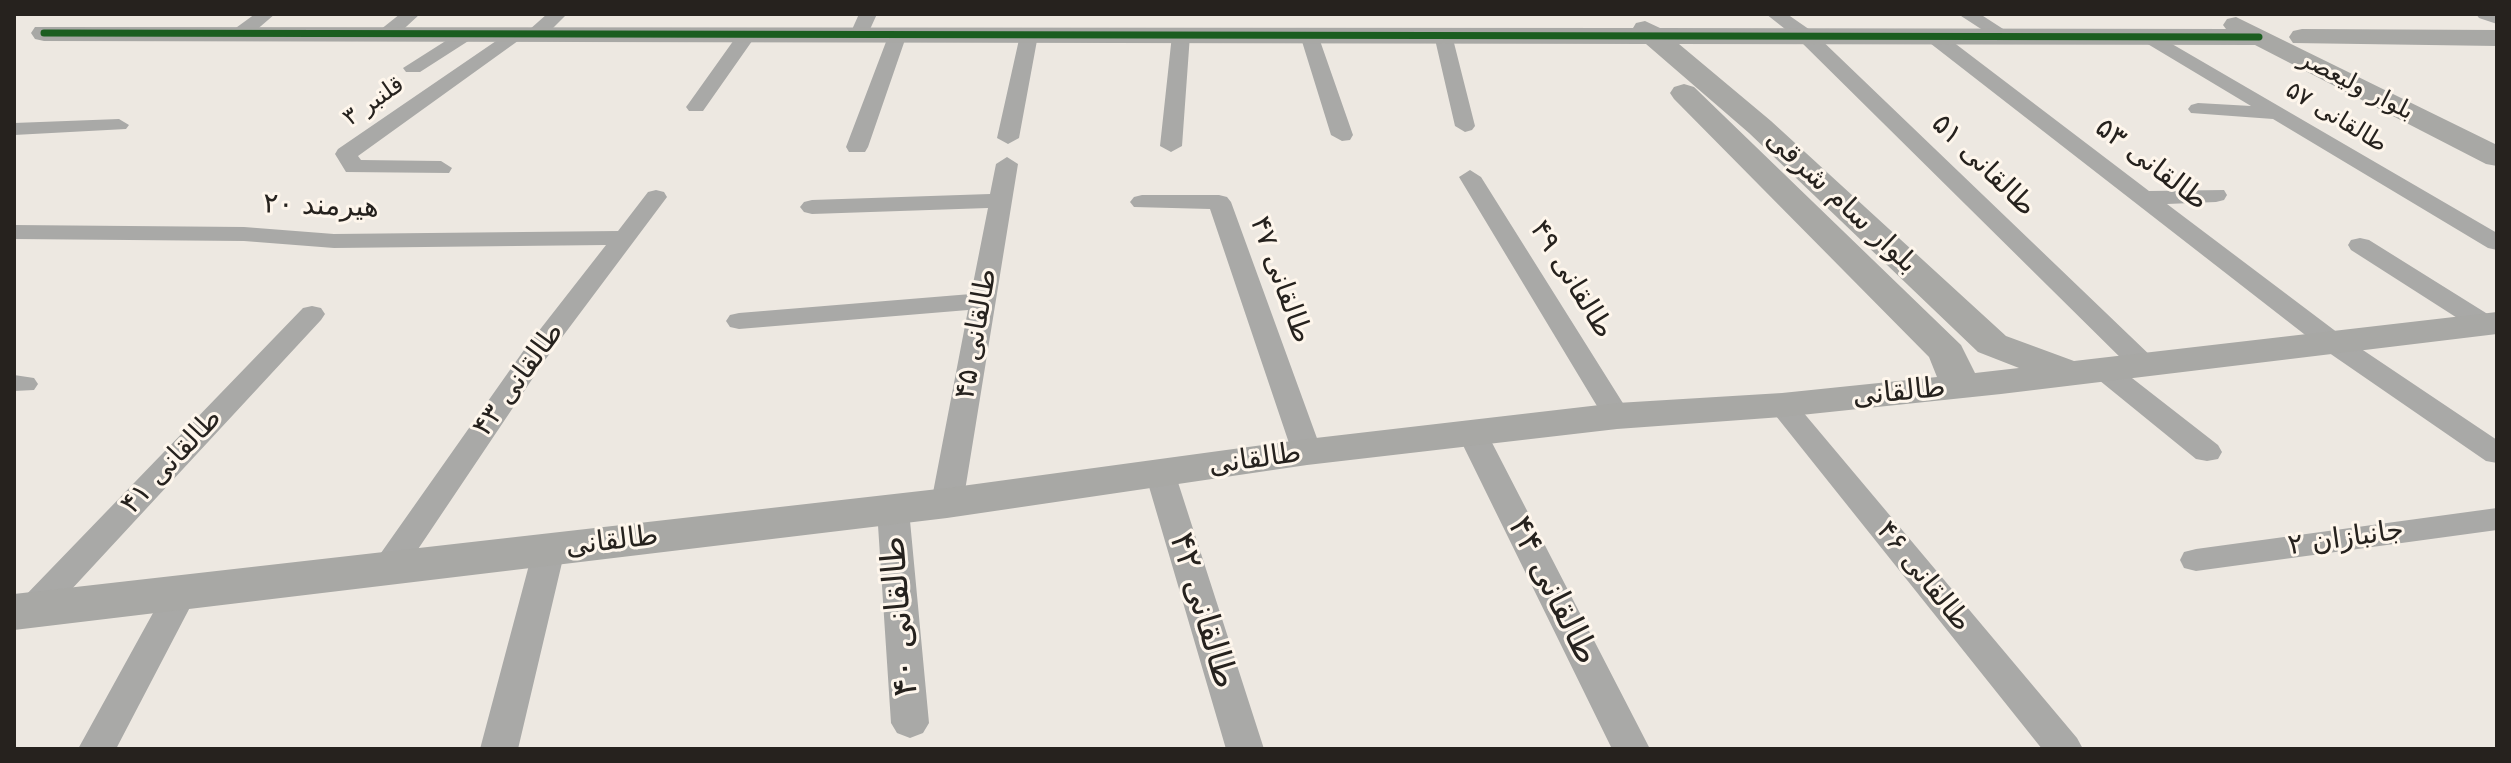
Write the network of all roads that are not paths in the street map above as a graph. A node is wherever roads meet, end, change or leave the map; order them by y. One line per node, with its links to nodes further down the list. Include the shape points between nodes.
1 (72, 14): 14 (street, via 34,40)
2 (266, 14): 14 (street)
3 (411, 14): 15 (street)
4 (558, 14): 17 (street)
5 (1589, 14): 13 (street, بلوار سام شرقی)
6 (1775, 14): 24 (street, طالقانی ۵۱)
7 (1967, 14): 26 (street)
8 (2215, 14): 12 (street, بلوار ولیعصر)
9 (2485, 14): 10 (street)
10 (2497, 19)
11 (863, 24): 18 (street); 19 (street)
12 (2258, 25): 27 (street); 28 (street, بلوار ولیعصر); 41 (street, بلوار ولیعصر)
13 (1633, 28): 23 (street); 24 (street); 59 (street, بلوار سام شرقی, via 1760,127 1992,344); 60 (street, بلوار سام شرقی, via 1947,353)
14 (240, 34): 15 (street)
15 (387, 34): 16 (street)
16 (466, 34): 17 (street); 30 (street)
17 (526, 34): 18 (street); 42 (street, قلنبر ۳, via 346,154 354,167)
18 (748, 34): 31 (street)
19 (898, 34): 20 (street); 40 (street)
20 (1029, 35): 21 (street); 47 (street, طالقانی ۴۵)
21 (1181, 35): 22 (street); 39 (street)
22 (1309, 35): 23 (street); 37 (street)
23 (1443, 35): 35 (street)
24 (1806, 36): 25 (street); 59 (street, طالقانی ۵۱)
25 (1933, 36): 26 (street); 46 (street, طالقانی ۵۳)
26 (2005, 36): 27 (street)
27 (2148, 36): 33 (street, طالقانی ۵۷)
28 (2302, 37): 29 (street); 38 (street, بلوار ولیعصر)
29 (2497, 38)
30 (413, 68)
31 (696, 107)
32 (2198, 109): 33 (street)
33 (2277, 113): 52 (street, طالقانی ۵۷)
34 (119, 125): 36 (street)
35 (1465, 126)
36 (14, 129)
37 (1342, 135)
38 (2497, 135)
39 (1171, 146)
40 (857, 147)
41 (2497, 157)
42 (441, 168)
43 (1470, 177): 62 (street, طالقانی ۴۹)
44 (2216, 195): 46 (street)
45 (656, 197): 51 (street, طالقانی ۴۳)
46 (2144, 198): 58 (street, طالقانی ۵۳)
47 (1001, 201): 49 (street); 54 (street, طالقانی ۴۵)
48 (1142, 202): 64 (street, طالقانی ۴۷, via 1219,202)
49 (812, 207)
50 (14, 232): 51 (street, هیرمند ۲۰, via 244,234 334,241)
51 (626, 238): 73 (street, طالقانی ۴۳, via 534,356)
52 (2497, 243)
53 (2360, 245): 57 (street)
54 (983, 301): 56 (street); 68 (street, طالقانی ۴۵)
55 (312, 314): 75 (street, طالقانی ۴۱)
56 (739, 321)
57 (2491, 323): 58 (street, طالقانی)
58 (2332, 342): 59 (street, طالقانی); 66 (street, طالقانی ۵۳)
59 (2106, 369): 60 (street, طالقانی); 65 (street, طالقانی ۵۱)
60 (1961, 386): 61 (street, طالقانی)
61 (1782, 405): 62 (street, طالقانی); 81 (street, طالقانی ۴۶)
62 (1617, 416): 63 (street, طالقانی)
63 (1472, 433): 64 (street, طالقانی); 80 (street, طالقانی ۴۴)
64 (1307, 452): 67 (street, طالقانی)
65 (2207, 452)
66 (2497, 454)
67 (1160, 473): 68 (street, طالقانی); 79 (street, طالقانی ۴۲)
68 (947, 503): 69 (street, طالقانی)
69 (893, 510): 71 (street, طالقانی); 76 (street, طالقانی ۴۰)
70 (2497, 519): 72 (street, جانبازان ۲)
71 (549, 550): 73 (street, طالقانی); 78 (street)
72 (2196, 560)
73 (388, 568): 74 (street, طالقانی)
74 (181, 592): 75 (street, طالقانی); 77 (street)
75 (24, 610)
76 (910, 723)
77 (97, 749)
78 (499, 749)
79 (1245, 749)
80 (1631, 749)
81 (2064, 749)

